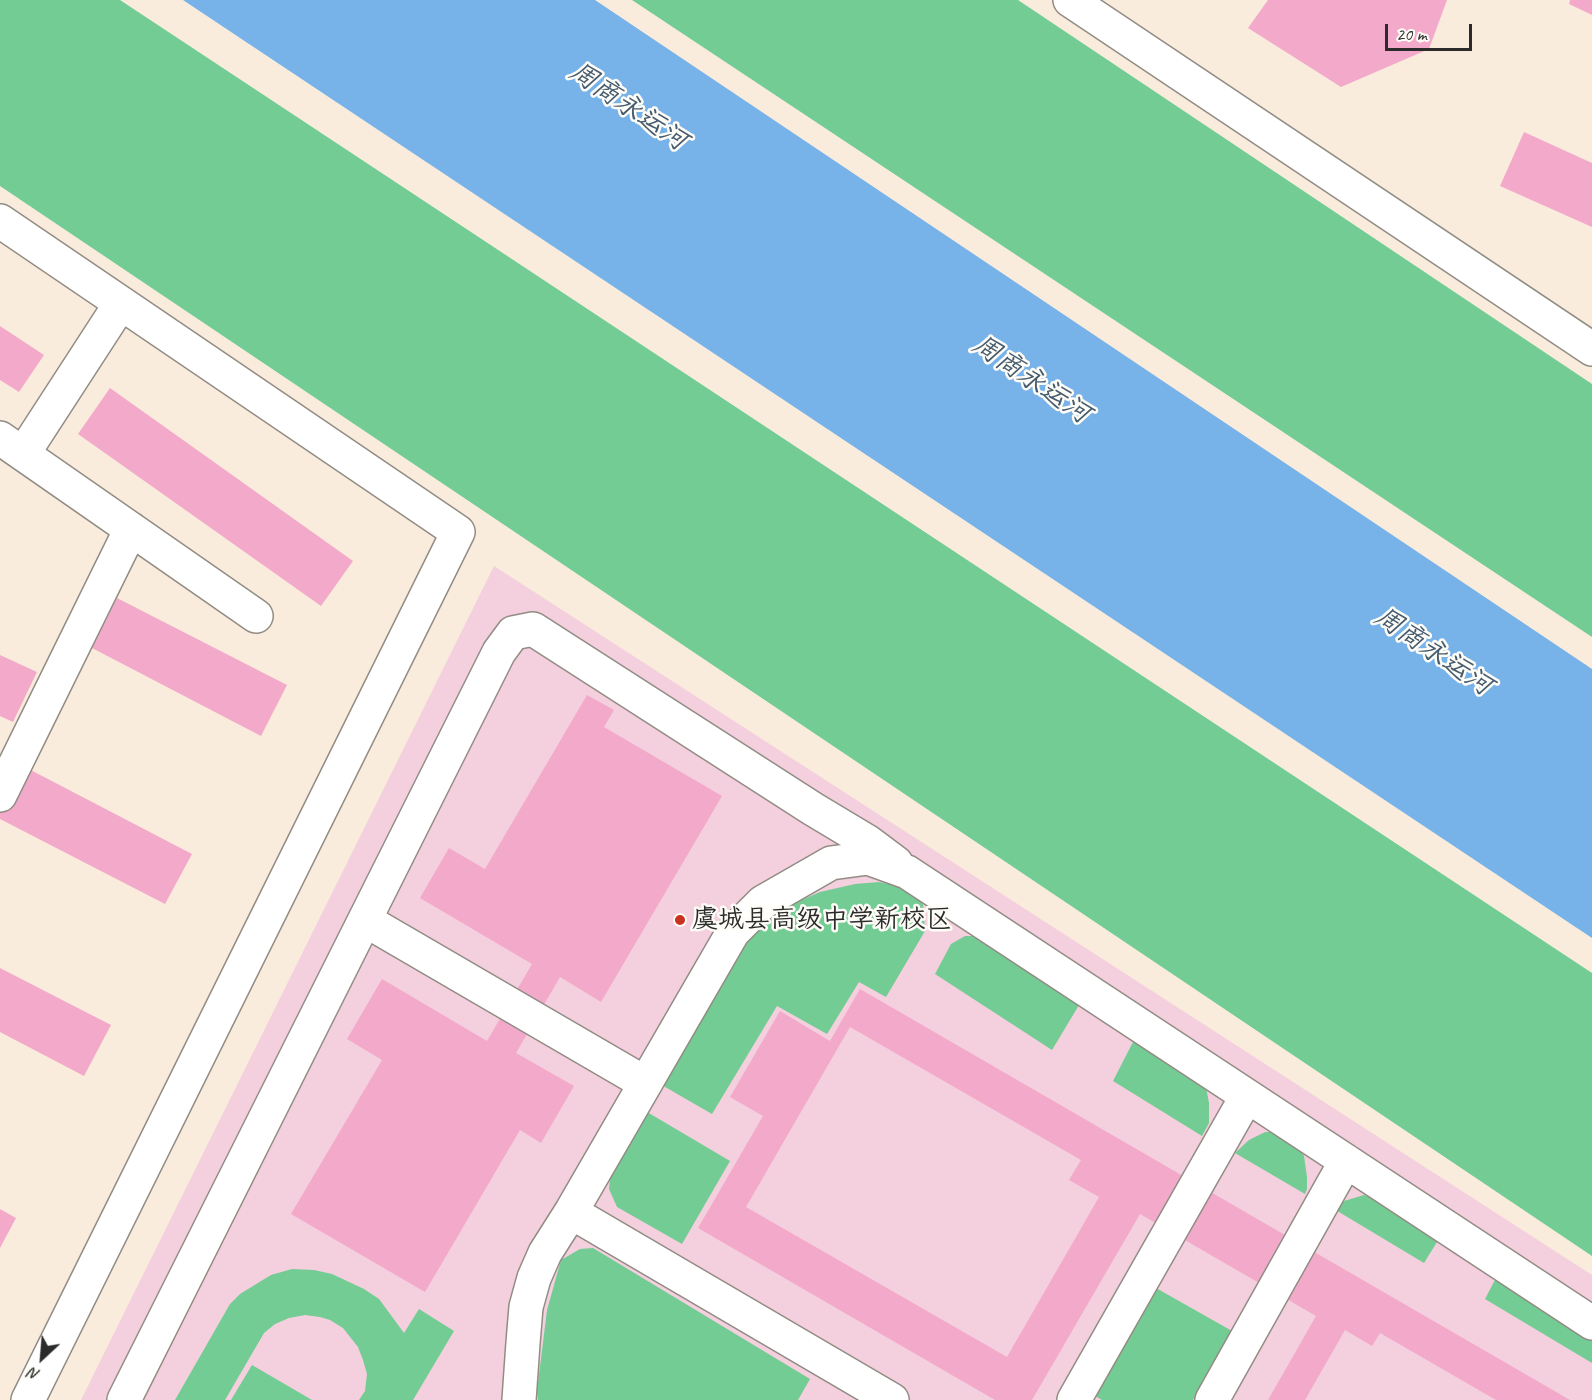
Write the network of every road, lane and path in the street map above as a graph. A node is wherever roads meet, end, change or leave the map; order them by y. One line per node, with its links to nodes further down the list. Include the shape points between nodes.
1 (1071, 0): 4 (street)
2 (0, 221): 3 (street)
3 (121, 303): 5 (street); 19 (street, via 458,531)
4 (1592, 349)
5 (11, 446): 6 (street)
6 (131, 529): 7 (street); 8 (street)
7 (256, 616)
8 (9, 755): 9 (street)
9 (0, 795)
10 (813, 809): 11 (street); 12 (street, via 821,834 820,857); 13 (street, via 533,629 513,633 499,652)
11 (908, 872): 12 (street, via 868,858 831,863); 15 (street)
12 (813, 873): 14 (street, via 763,902 733,932)
13 (365, 920): 14 (street); 20 (street)
14 (645, 1083): 17 (street)
15 (1247, 1096): 16 (street); 23 (street)
16 (1346, 1161): 18 (street); 24 (street)
17 (571, 1212): 21 (street, via 534,1278 526,1307); 22 (street)
18 (1592, 1323)
19 (28, 1400)
20 (124, 1400)
21 (519, 1400)
22 (892, 1400)
23 (1074, 1400)
24 (1212, 1400)

